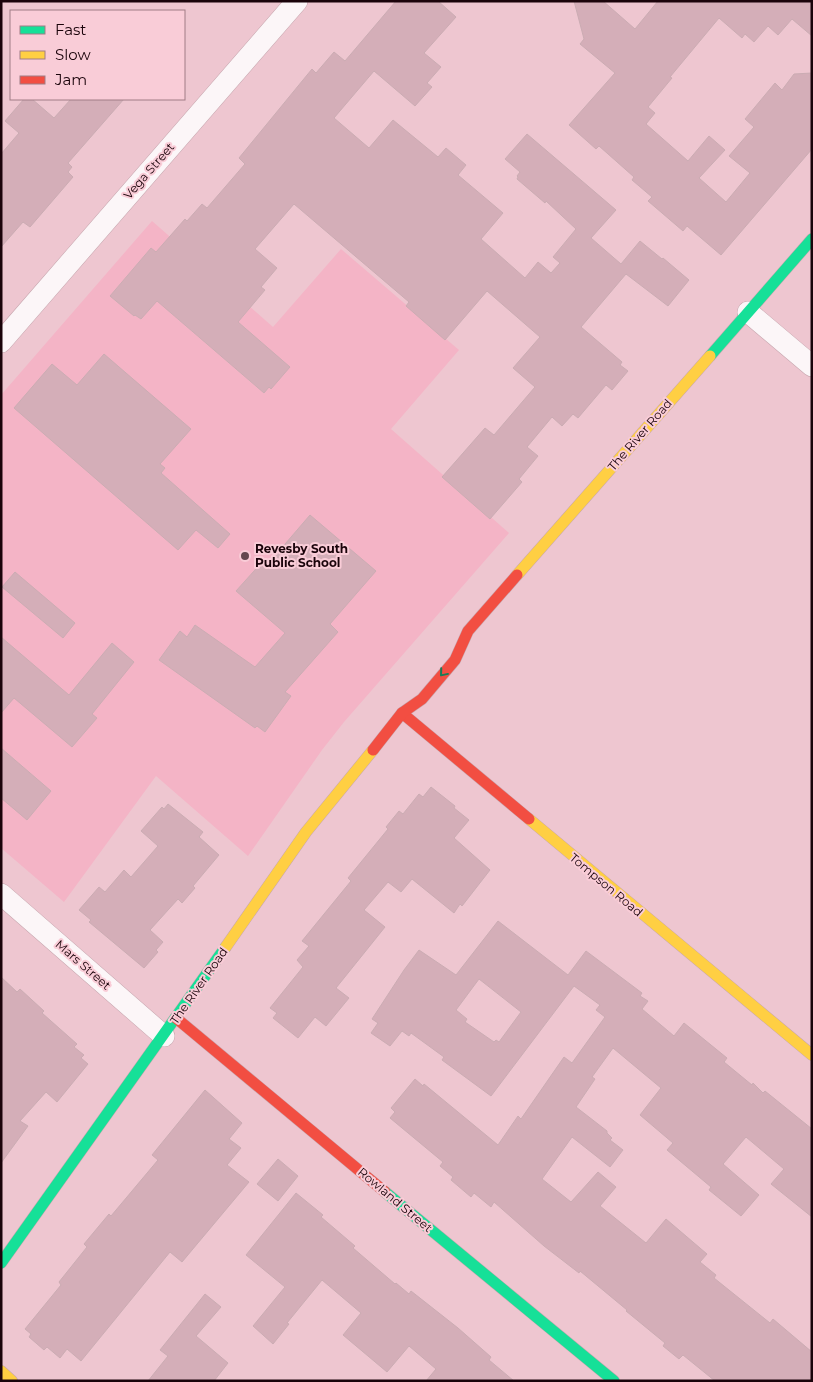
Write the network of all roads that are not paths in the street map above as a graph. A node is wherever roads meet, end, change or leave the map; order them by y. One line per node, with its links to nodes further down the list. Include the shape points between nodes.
1 (297, 1): 4 (street, Vega Street)
2 (812, 239): 3 (main road, The River Road)
3 (748, 312): 5 (street); 6 (main road, The River Road)
4 (1, 342)
5 (812, 366)
6 (468, 632): 7 (main road, The River Road); 9 (main road, The River Road, one-way to 9, via 455,660 422,699)
7 (452, 641)
8 (404, 698): 9 (main road)
9 (402, 713): 11 (main road, The River Road, via 306,832); 13 (main road, Tompson Road)
10 (1, 894): 12 (street, Mars Street)
11 (176, 1018): 12 (main road, The River Road); 17 (main road, Rowland Street)
12 (164, 1036): 14 (main road, The River Road)
13 (812, 1055)
14 (1, 1263)
15 (1, 1372): 16 (main road)
16 (12, 1381)
17 (614, 1381)

